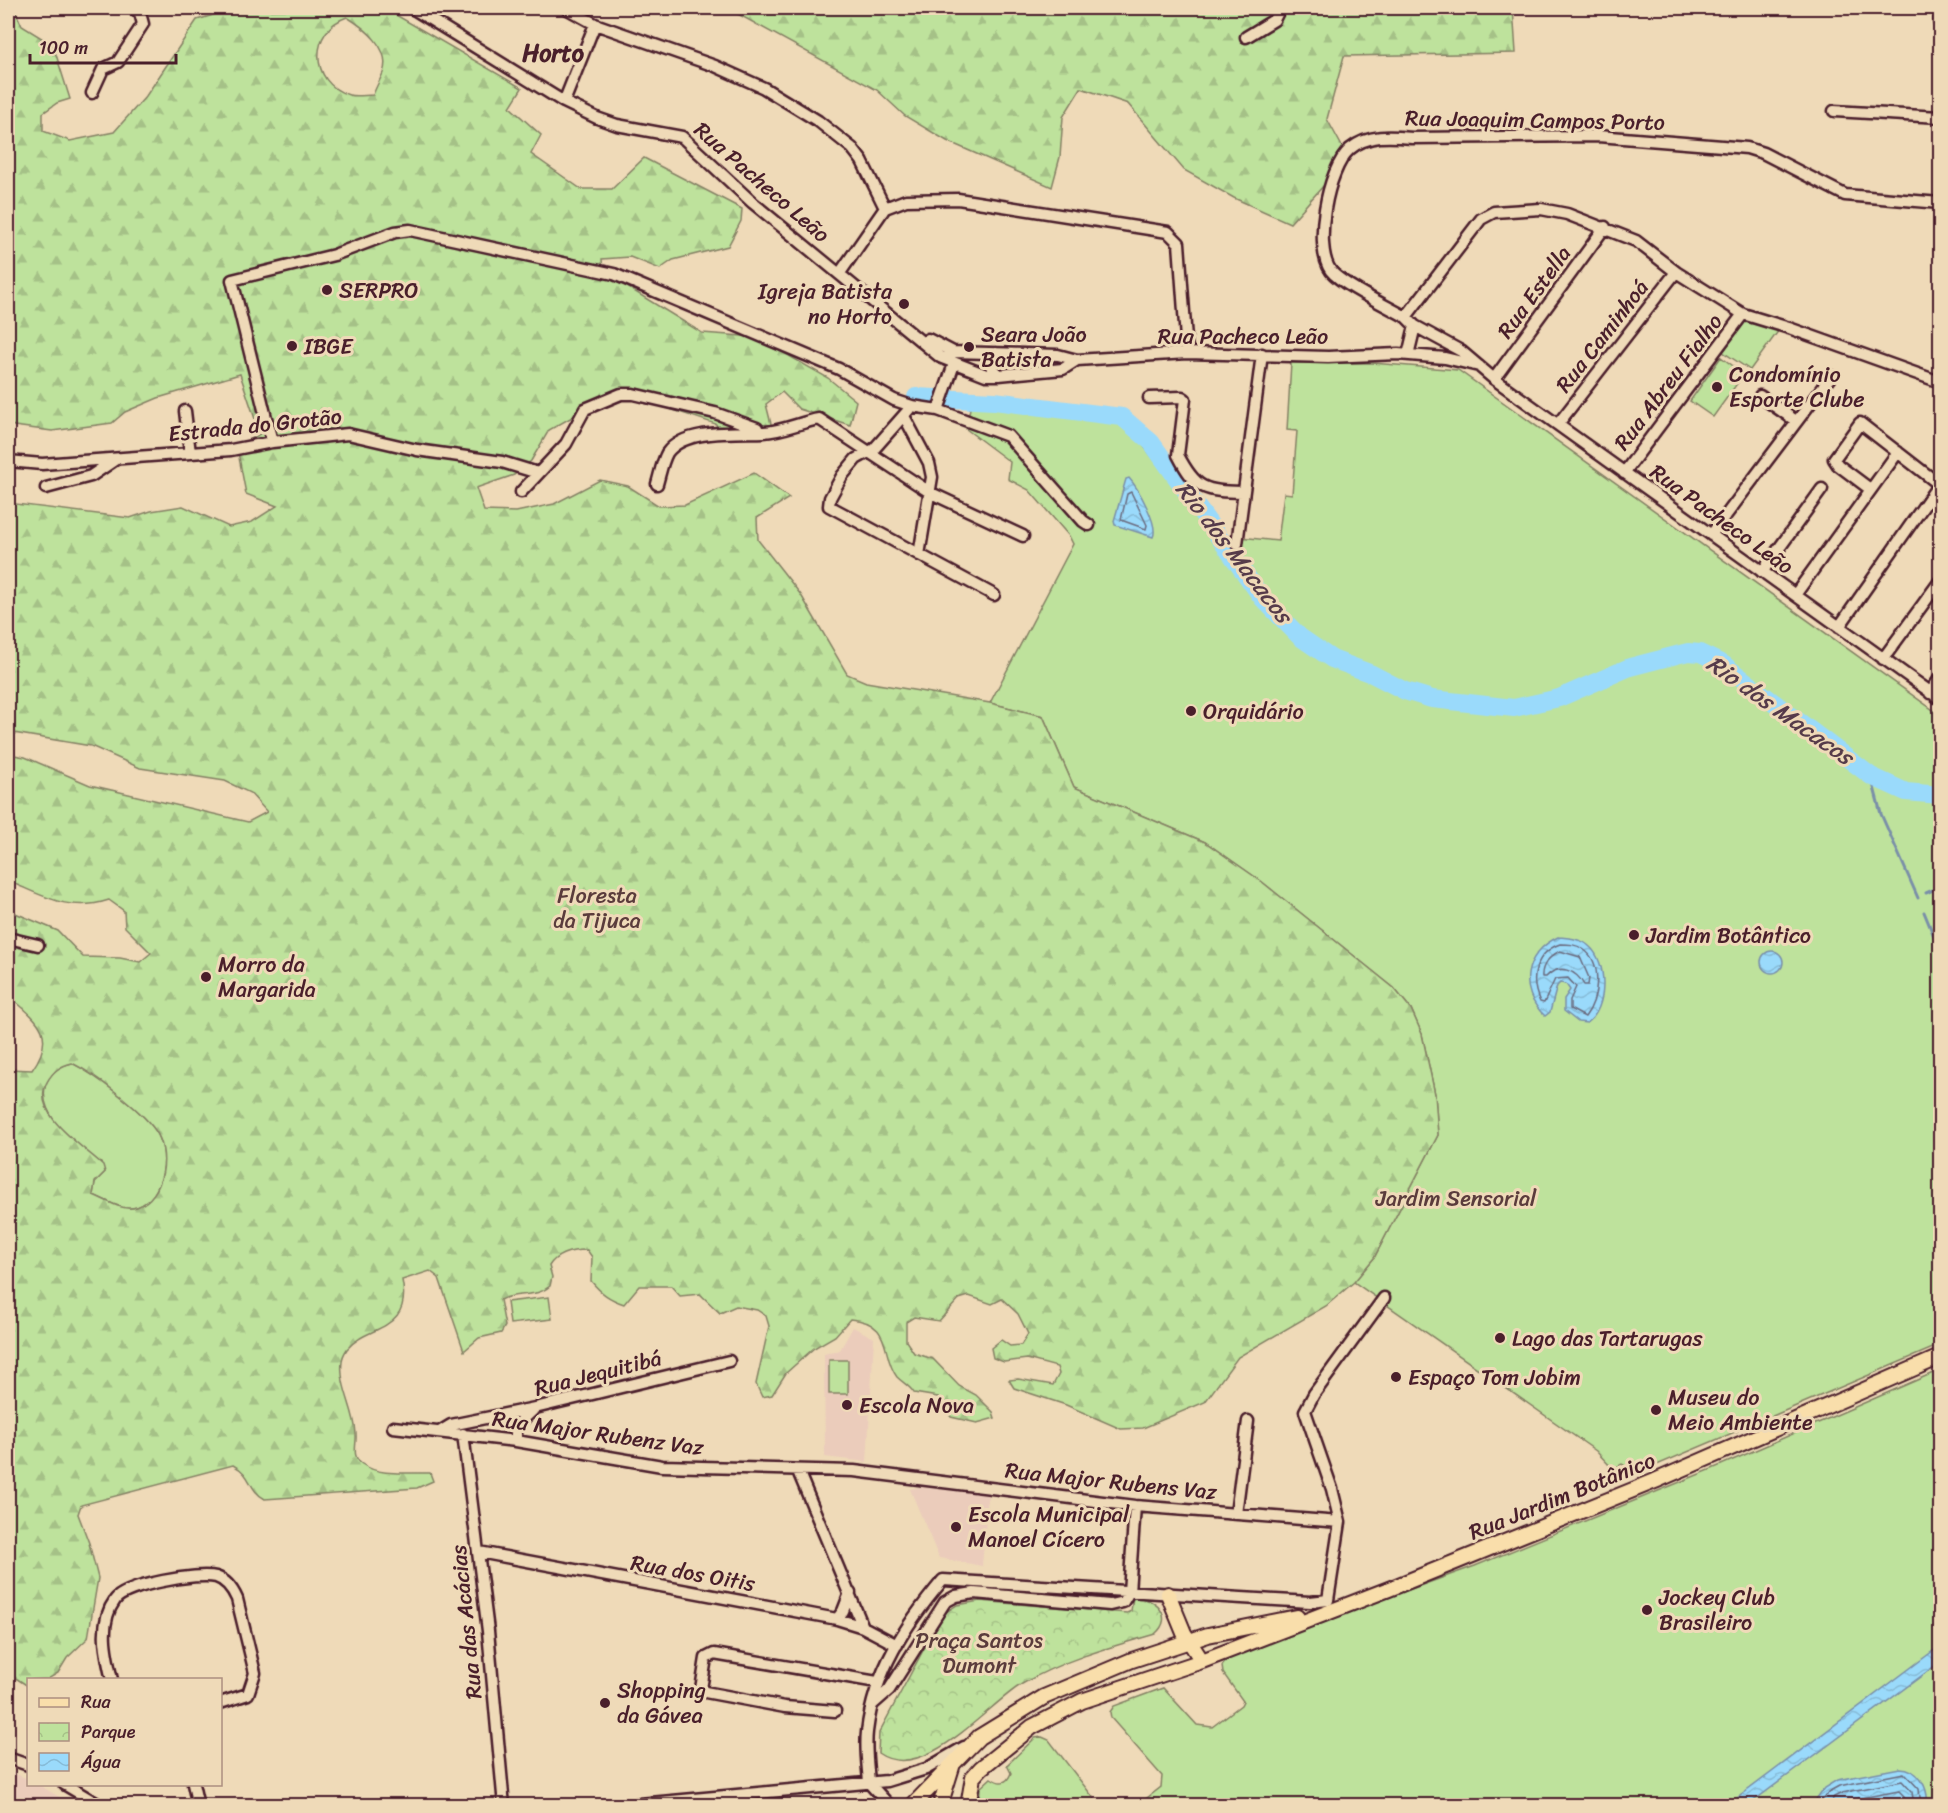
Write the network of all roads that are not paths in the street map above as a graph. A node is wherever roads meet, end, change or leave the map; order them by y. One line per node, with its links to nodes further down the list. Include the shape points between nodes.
1 (133, 8): 9 (street, via 140,13 143,24 120,60 104,69)
2 (412, 8): 10 (street, Rua Pacheco Leão)
3 (566, 8): 6 (street)
4 (1280, 8): 8 (street, via 1274,20)
5 (1940, 18): 7 (street)
6 (595, 24): 10 (street); 14 (street, via 715,66 764,88 818,121 857,154)
7 (1941, 25)
8 (1246, 37)
9 (92, 93)
10 (564, 102): 17 (street, Rua Pacheco Leão, via 617,125 682,137 753,203)
11 (1834, 111): 12 (street)
12 (1941, 117)
13 (1941, 203): 20 (street, Rua Joaquim Campos Porto, via 1845,195 1747,148 1608,137 1382,135 1351,149 1340,162 1330,186 1324,249 1330,270 1337,277)
14 (885, 208): 17 (street); 23 (street, via 906,200 958,199 1174,236 1179,243)
15 (1605, 227): 16 (street, via 1636,242); 20 (street, via 1541,210 1494,212 1481,219); 32 (street, Rua Estella)
16 (1676, 272): 19 (street); 41 (street, Rua Caminhoá)
17 (840, 273): 18 (street, Rua Pacheco Leão)
18 (885, 310): 24 (street, Rua Pacheco Leão, via 934,344); 28 (street, Rua Pacheco Leão, via 940,357)
19 (1743, 314): 33 (street); 50 (street, Rua Abreu Fialho)
20 (1406, 317): 21 (street, Rua Joaquim Campos Porto)
21 (1415, 326): 26 (street); 29 (street, Rua Pacheco Leão)
22 (996, 353): 24 (street, Rua Pacheco Leão); 27 (street, Rua Pacheco Leão, via 1058,355); 30 (street, via 991,366)
23 (1187, 353): 25 (street, Rua Pacheco Leão); 27 (street, Rua Pacheco Leão)
24 (970, 354): 28 (street)
25 (1262, 354): 26 (street, Rua Pacheco Leão); 57 (street)
26 (1408, 356): 29 (street, Rua Pacheco Leão, via 1445,358)
27 (1077, 360): 30 (street, Rua Pacheco Leão, via 1063,369)
28 (957, 365): 30 (street, Rua Pacheco Leão); 37 (street)
29 (1483, 367): 32 (street, Rua Pacheco Leão)
30 (999, 375)
31 (1831, 376): 40 (street)
32 (1494, 379): 41 (street, Rua Pacheco Leão)
33 (1941, 382)
34 (1760, 396): 40 (street)
35 (1149, 398): 57 (street, via 1185,399 1178,455 1195,481 1209,490)
36 (912, 406): 37 (street); 39 (street); 43 (street, via 839,369 614,274 410,230 334,255 232,280)
37 (938, 410): 59 (street, via 1008,436)
38 (185, 411): 46 (street)
39 (904, 416): 44 (street, via 874,449); 58 (street, via 929,463)
40 (1796, 422): 60 (street)
41 (1558, 424): 50 (street, Rua Pacheco Leão)
42 (766, 432): 44 (street, via 819,419); 49 (street, via 715,413 621,394 585,409 567,444); 51 (street, via 724,432 684,441 666,454)
43 (272, 442): 46 (street, Estrada do Grotão); 49 (street, Estrada do Grotão, via 353,434 417,450 502,462)
44 (866, 451): 58 (street); 63 (street, via 842,476 829,506)
45 (1898, 452): 52 (street); 55 (street); 55 (street, via 1866,425 1857,424 1834,459)
46 (190, 453): 47 (street, Estrada do Grotão)
47 (116, 459): 48 (street, Estrada do Grotão, via 42,464); 53 (street, via 82,480)
48 (8, 461)
49 (538, 473): 56 (street)
50 (1624, 473): 60 (street, Rua Pacheco Leão)
51 (657, 484)
52 (1940, 484): 68 (street)
53 (46, 488)
54 (1822, 489): 64 (street)
55 (1870, 489): 67 (street)
56 (521, 492)
57 (1242, 492): 62 (street)
58 (931, 493): 61 (street); 63 (street)
59 (1089, 525)
60 (1711, 535): 64 (street, Rua Pacheco Leão)
61 (1023, 536)
62 (1238, 544)
63 (919, 555): 66 (street)
64 (1762, 572): 67 (street, Rua Pacheco Leão)
65 (1941, 581): 69 (street)
66 (994, 595)
67 (1795, 595): 68 (street, Rua Pacheco Leão)
68 (1839, 627): 69 (street, Rua Pacheco Leão)
69 (1883, 659): 71 (street, Rua Pacheco Leão)
70 (1941, 678): 71 (street)
71 (1930, 693): 72 (street, Rua Pacheco Leão)
72 (1941, 699)
73 (8, 938): 74 (street)
74 (38, 945)
75 (1384, 1298): 87 (street, via 1305,1411)
76 (1941, 1356): 92 (main road, Rua Jardim Botânico, via 1655,1481 1389,1589)
77 (729, 1361): 78 (street, Rua Jequitibá)
78 (536, 1408): 81 (street, Rua Jequitibá, via 451,1425); 83 (street, via 516,1425)
79 (1248, 1421): 86 (street)
80 (393, 1427): 81 (street, Rua Major Rubenz Vaz)
81 (441, 1431): 82 (street, Rua Major Rubenz Vaz)
82 (463, 1434): 83 (street, Rua Major Rubenz Vaz); 88 (street, Rua das Acácias)
83 (516, 1441): 84 (street, Rua Major Rubenz Vaz, via 662,1466)
84 (798, 1472): 85 (street, Rua Major Rubens Vaz, via 854,1471); 90 (street)
85 (1136, 1506): 86 (street, Rua Major Rubens Vaz); 89 (street)
86 (1236, 1514): 87 (street, Rua Major Rubens Vaz)
87 (1340, 1522): 92 (street)
88 (479, 1552): 93 (street, Rua dos Oitis); 113 (street, Rua das Acácias)
89 (1129, 1592): 91 (street); 96 (street, via 943,1580); 101 (street, via 1123,1602 1110,1605 974,1593 956,1596 945,1602 889,1690)
90 (850, 1593): 93 (street); 94 (street)
91 (1168, 1594): 92 (street); 95 (main road)
92 (1328, 1606): 95 (main road, Rua Jardim Botânico); 97 (main road, Rua Jardim Botânico)
93 (837, 1619): 94 (street, Rua dos Oitis)
94 (864, 1627): 96 (street, Rua dos Oitis)
95 (1188, 1642): 97 (main road); 103 (main road, Rua Jardim Botânico, via 1070,1685)
96 (897, 1645): 99 (street)
97 (1203, 1661): 118 (main road, Rua Jardim Botânico, via 1082,1701 1032,1727 973,1777)
98 (112, 1678): 100 (street, via 105,1623 116,1598 152,1584 198,1575 215,1576 233,1590 237,1599 255,1673 248,1694)
99 (877, 1682): 101 (street); 102 (street, via 714,1654 706,1658 701,1689 705,1692 785,1707)
100 (222, 1702)
101 (872, 1705): 107 (street, via 867,1734)
102 (835, 1711)
103 (979, 1737): 106 (main road, Rua Jardim Botânico); 107 (street, via 914,1774)
104 (8, 1758): 105 (street)
105 (27, 1765)
106 (952, 1767): 116 (main road, Rua Jardim Botânico); 117 (main road)
107 (869, 1783): 110 (street); 115 (street)
108 (66, 1786): 111 (street)
109 (193, 1786): 112 (street)
110 (721, 1800): 114 (street)
111 (101, 1806)
112 (198, 1806)
113 (504, 1806)
114 (618, 1806)
115 (890, 1806)
116 (912, 1806)
117 (940, 1806)
118 (968, 1806)

